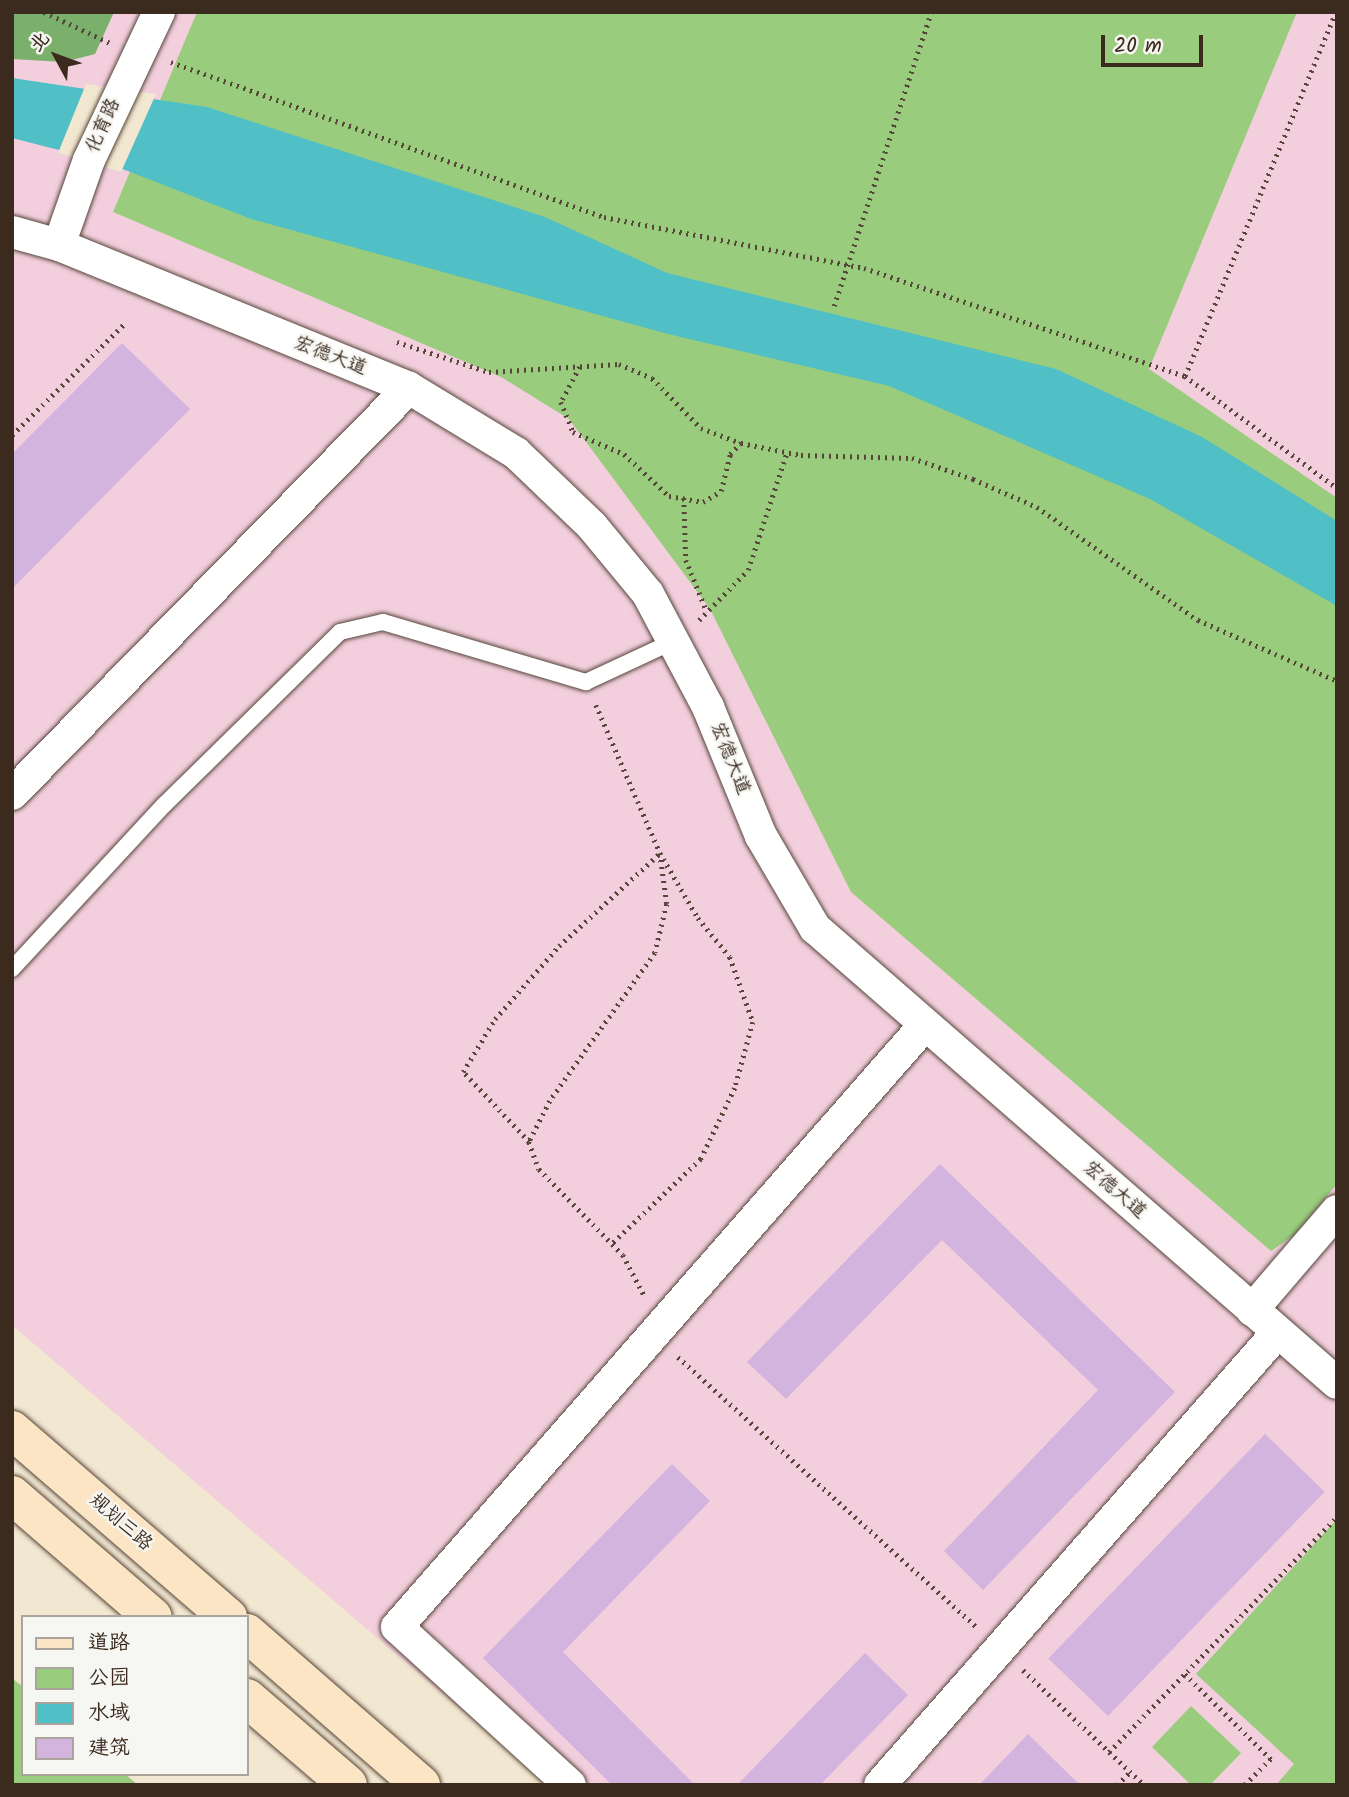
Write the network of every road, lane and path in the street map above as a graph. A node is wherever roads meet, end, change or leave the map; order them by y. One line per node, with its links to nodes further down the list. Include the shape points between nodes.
1 (44, 12): 5 (path)
2 (159, 12): 5 (street, 化育路)
3 (930, 12): 8 (path)
4 (1336, 12): 13 (path)
5 (128, 51): 7 (street, 化育路); 8 (path, via 604,217)
6 (12, 232): 7 (street, 宏德大道)
7 (59, 244): 14 (street, 宏德大道)
8 (848, 265): 9 (path); 13 (path)
9 (834, 306)
10 (124, 324): 15 (path)
11 (397, 342): 12 (path, via 489,372)
12 (580, 366): 16 (path, via 619,364 652,378 701,428); 19 (path, via 561,402 573,432 624,454 669,496)
13 (1185, 376): 18 (path)
14 (409, 388): 21 (street, 宏德大道, via 480,427 548,482 627,565); 24 (street)
15 (12, 435)
16 (741, 443): 17 (path); 19 (path, via 730,454 721,491 703,502)
17 (787, 452): 20 (path, via 748,570); 22 (path, via 912,458 973,480 1037,507 1198,620)
18 (1337, 488)
19 (684, 498): 20 (path, via 686,560)
20 (707, 612): 21 (path)
21 (676, 640): 23 (lane); 27 (street, 宏德大道, via 761,836 815,928)
22 (1337, 681)
23 (586, 682): 25 (path); 26 (lane, via 383,622 340,632 164,805)
24 (12, 794)
25 (660, 853): 28 (path, via 667,904 655,953 550,1101); 28 (path, via 559,946 495,1019 463,1072); 30 (path, via 698,918 730,957 753,1021 735,1088 701,1159)
26 (12, 969)
27 (923, 1027): 31 (street, 宏德大道); 32 (street)
28 (529, 1142): 30 (path, via 539,1169)
29 (1337, 1211): 31 (street)
30 (612, 1244): 32 (path)
31 (1252, 1310): 33 (street, 宏德大道)
32 (657, 1331): 41 (path); 48 (street, via 397,1627)
33 (1278, 1332): 34 (street, 宏德大道); 41 (street)
34 (1337, 1382)
35 (12, 1430): 39 (main road, 规划三路)
36 (12, 1495): 38 (main road)
37 (1337, 1517): 42 (path)
38 (151, 1615)
39 (226, 1615)
40 (248, 1634): 47 (main road)
41 (1001, 1649): 44 (path); 49 (street)
42 (1185, 1674): 44 (path); 52 (path, via 1271,1759)
43 (248, 1699): 46 (main road)
44 (1109, 1752): 45 (path)
45 (1130, 1772): 50 (path); 51 (path)
46 (348, 1785)
47 (421, 1785)
48 (570, 1785)
49 (880, 1785)
50 (1118, 1785)
51 (1144, 1785)
52 (1245, 1785)

